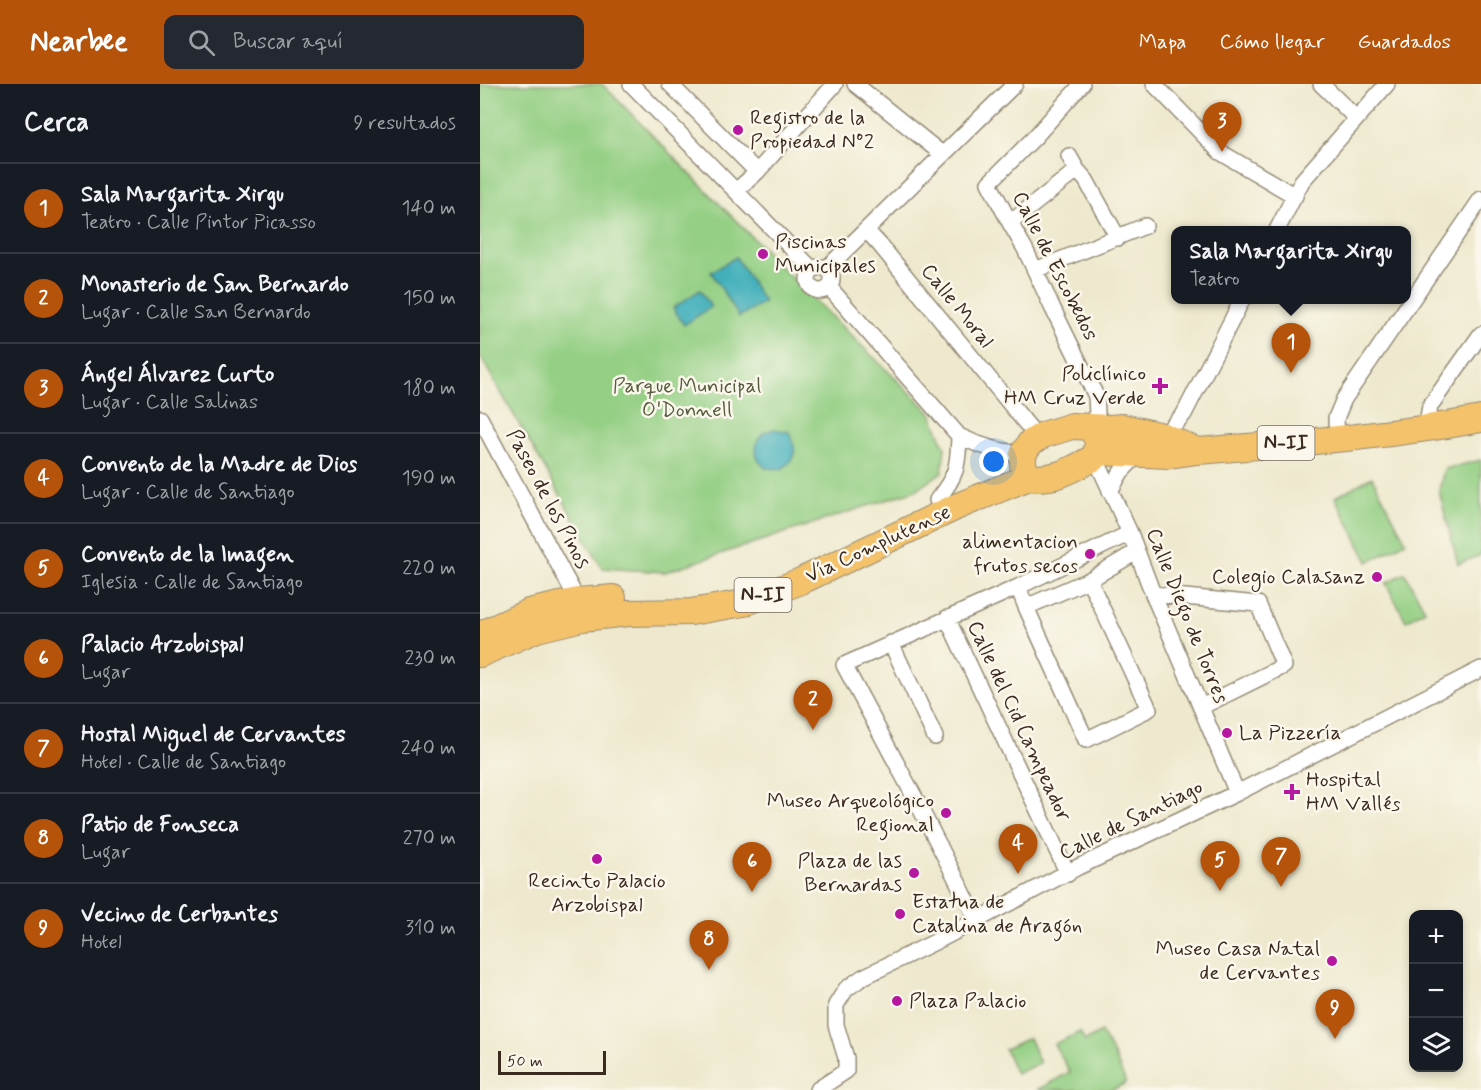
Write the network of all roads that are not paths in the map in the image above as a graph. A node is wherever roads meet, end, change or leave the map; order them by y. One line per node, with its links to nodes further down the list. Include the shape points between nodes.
1 (631, 84): 15 (street)
2 (670, 84): 14 (street)
3 (835, 84): 14 (street)
4 (855, 84): 11 (street)
5 (1015, 84): 11 (street)
6 (1082, 84): 18 (street, Calle de Escobedos, via 989,183)
7 (1155, 84): 16 (street, via 1220,152)
8 (1322, 84): 10 (street)
9 (1387, 84): 10 (street)
10 (1356, 118): 16 (street, via 1302,182)
11 (942, 154): 21 (street)
12 (1070, 156): 13 (street)
13 (1077, 170): 18 (street); 22 (street)
14 (757, 172): 15 (street)
15 (736, 191): 23 (street)
16 (1295, 196): 20 (street)
17 (1481, 199): 25 (street)
18 (1010, 223): 24 (street, Calle de Escobedos)
19 (1145, 226): 22 (street)
20 (1280, 226)
21 (866, 230): 23 (street); 39 (street, Calle Moral)
22 (1118, 238): 24 (street)
23 (819, 270): 33 (street, via 831,276 829,288)
24 (1035, 270): 31 (street, Calle de Escobedos, via 1096,396 1097,413)
25 (1411, 301)
26 (1240, 304): 34 (street, via 1184,414)
27 (1409, 304): 35 (street, via 1344,399 1336,418)
28 (1481, 334): 32 (street, via 1430,406)
29 (480, 418): 47 (street, Paseo de los Pinos)
30 (1481, 419): 32 (main road, N-II)
31 (1089, 427): 34 (main road, N-II, via 1122,427); 38 (main road, via 1099,440); 39 (main road, via 1072,426 1043,435)
32 (1426, 429): 35 (main road, N-II)
33 (959, 436): 39 (street); 41 (street, via 957,467 951,483)
34 (1163, 436): 36 (main road, N-II)
35 (1337, 439): 36 (main road, N-II)
36 (1197, 451): 37 (main road, N-II)
37 (1138, 454): 38 (main road, N-II); 40 (street)
38 (1096, 455): 39 (main road, via 1042,479); 40 (street, Calle Diego de Torres)
39 (1028, 459): 41 (main road, Vía Complutense / N-II); 52 (main road, Vía Complutense / N-II, via 958,506 801,581 744,603 692,612 582,618 537,629)
40 (1110, 491): 42 (street, Calle Diego de Torres)
41 (937, 500): 47 (main road, Vía Complutense / N-II, via 794,567 740,585 693,594)
42 (1130, 533): 43 (street, Calle Diego de Torres); 45 (street)
43 (1136, 552): 44 (street); 46 (street, Calle Diego de Torres)
44 (1089, 580): 48 (street); 48 (street, via 1149,709 1086,740)
45 (1018, 586): 48 (street); 49 (street)
46 (1153, 594): 54 (street, Calle Diego de Torres); 54 (street, via 1258,604 1284,666)
47 (578, 601): 50 (main road, Vía Complutense / N-II, via 530,612)
48 (1026, 607)
49 (947, 618): 51 (street); 57 (street, Calle del Cid Campeador)
50 (480, 635)
51 (891, 644): 55 (street); 58 (street, via 844,665)
52 (480, 654)
53 (1481, 669): 56 (street, Calle de Santiago)
54 (1201, 707): 56 (street, Calle Diego de Torres)
55 (935, 737)
56 (1237, 793): 57 (street, Calle de Santiago)
57 (1068, 874): 58 (street, Calle de Santiago)
58 (977, 920): 59 (street, Calle de Santiago, via 846,989 836,1005 846,1071)
59 (817, 1090)

